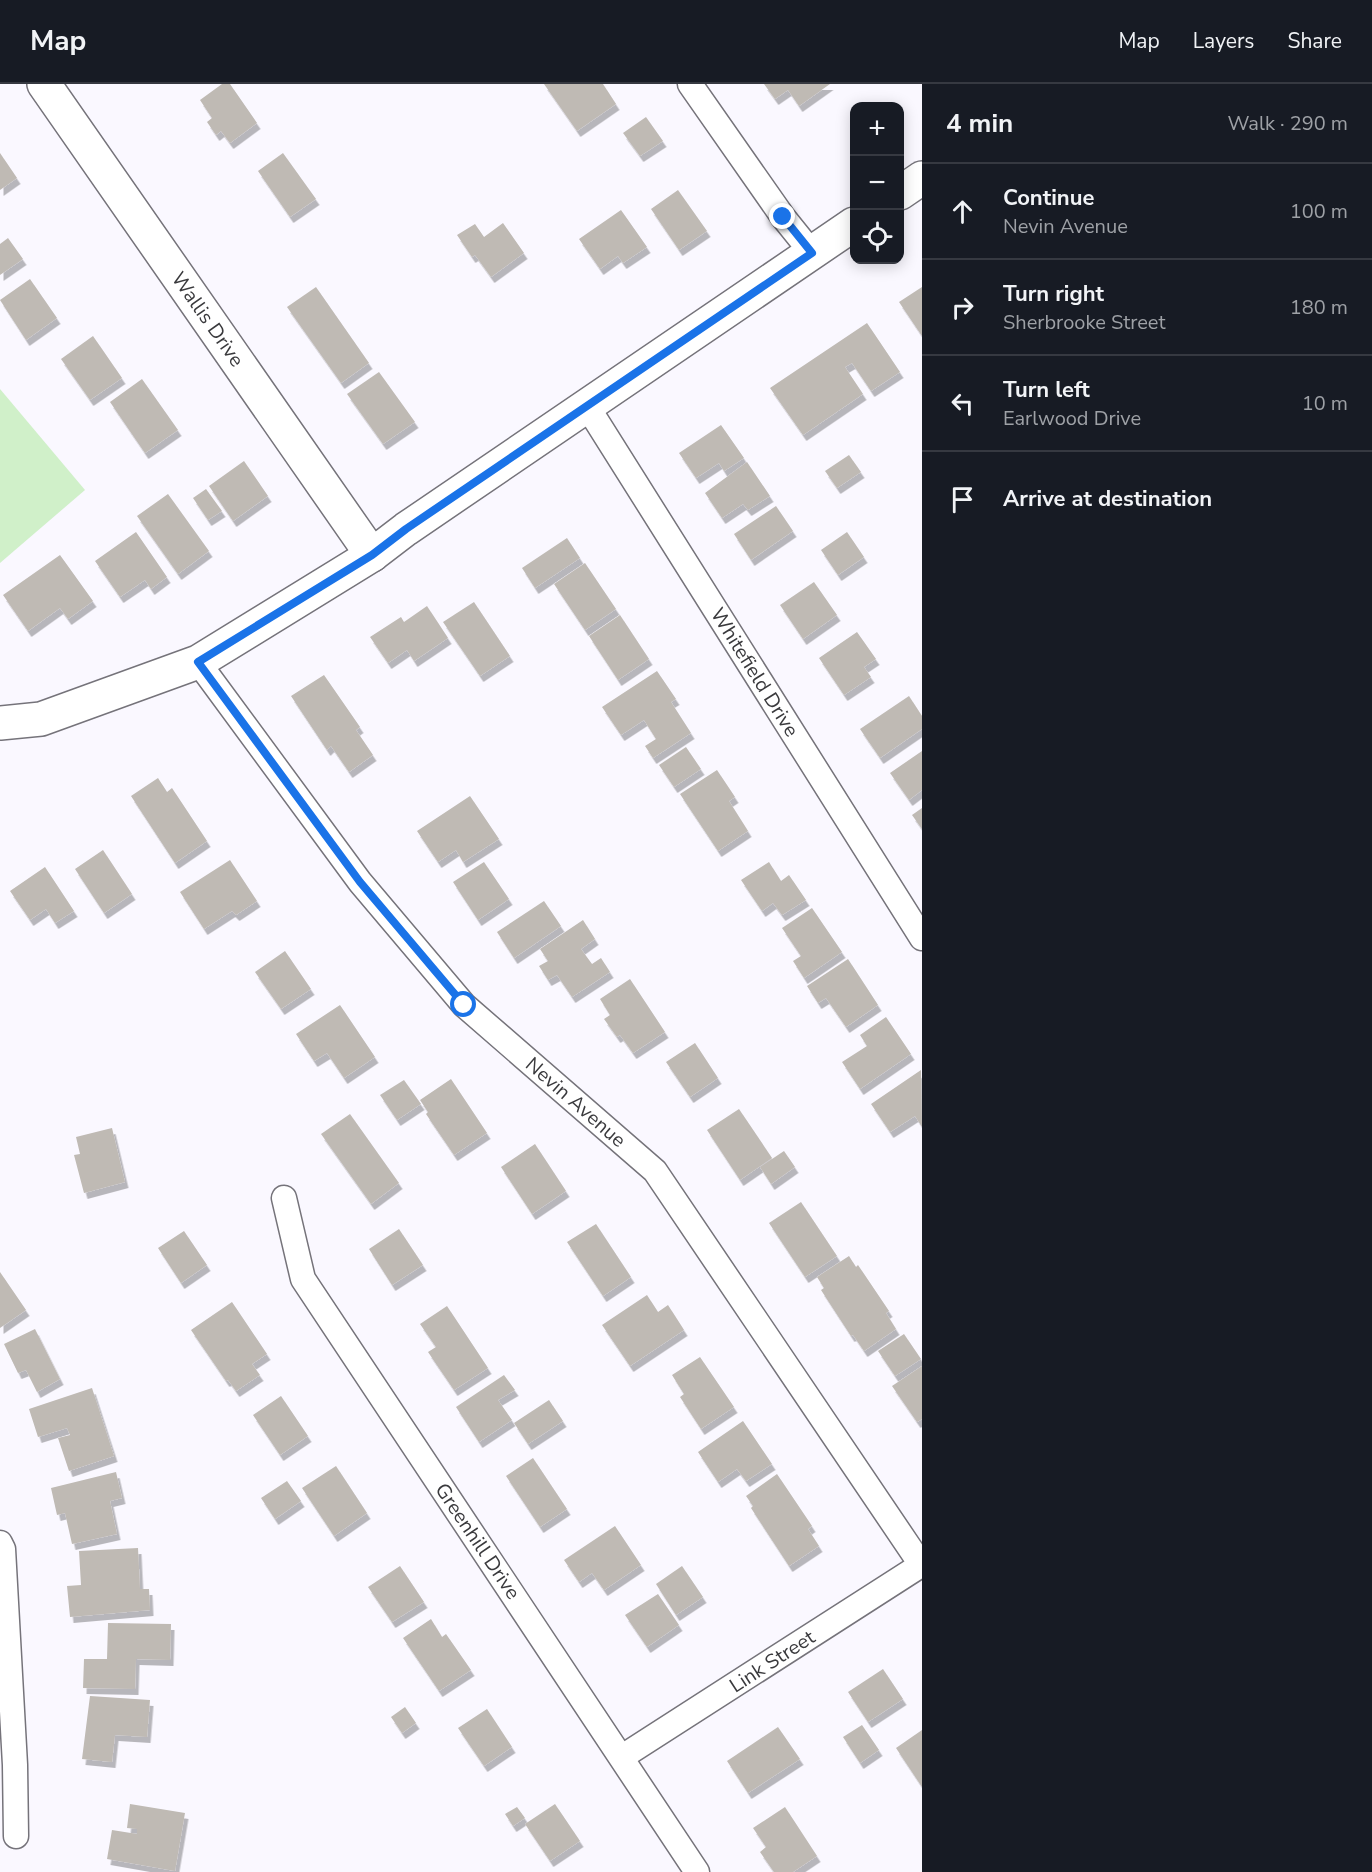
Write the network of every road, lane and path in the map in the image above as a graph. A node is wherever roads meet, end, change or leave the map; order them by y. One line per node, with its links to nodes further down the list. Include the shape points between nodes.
1 (44, 84): 8 (main road, Wallis Drive)
2 (690, 84): 6 (street)
3 (922, 178): 4 (main road)
4 (904, 190)
5 (850, 227): 6 (main road)
6 (812, 253): 7 (main road)
7 (587, 406): 8 (main road); 11 (street, Whitefield Drive)
8 (372, 555): 9 (main road)
9 (198, 662): 10 (main road, via 41,719); 14 (street, Nevin Avenue, via 360,882 464,1005 655,1172)
10 (0, 723)
11 (922, 938)
12 (284, 1198): 15 (street, Greenhill Drive, via 303,1279)
13 (0, 1544): 16 (street)
14 (922, 1566): 15 (street, Link Street)
15 (622, 1757): 17 (street, Greenhill Drive)
16 (16, 1836)
17 (697, 1872)

